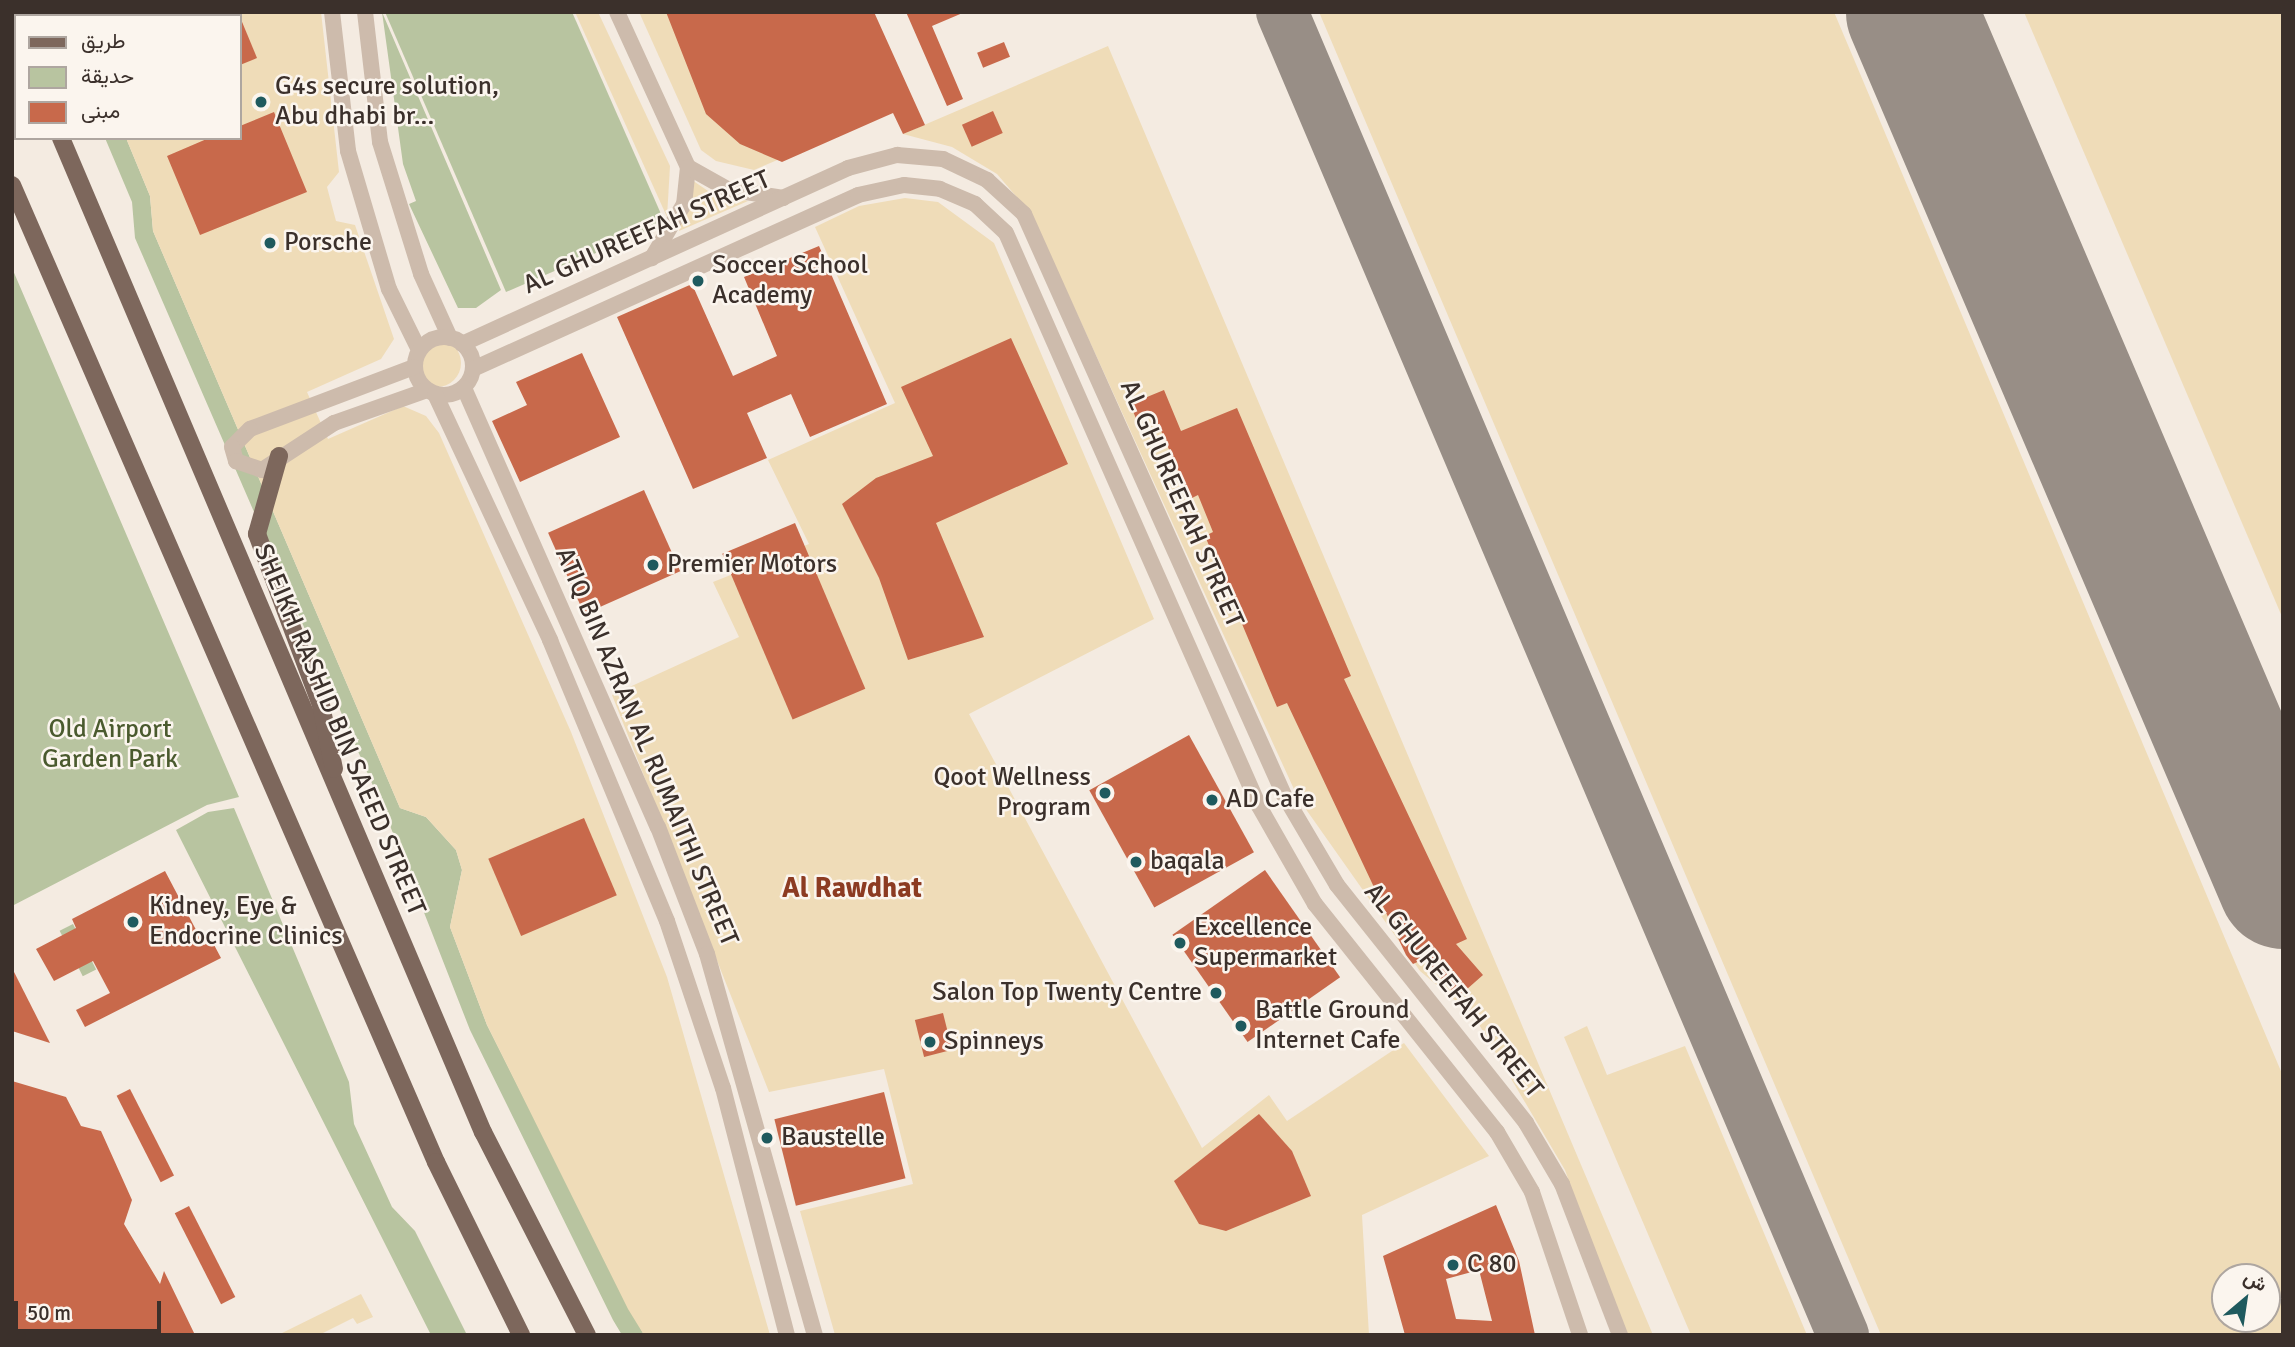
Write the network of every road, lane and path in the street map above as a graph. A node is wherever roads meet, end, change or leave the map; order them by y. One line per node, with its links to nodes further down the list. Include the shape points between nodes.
1 (331, 12): 10 (street, via 348,151 388,289)
2 (365, 12): 9 (street, via 380,142 421,274)
3 (617, 12): 5 (street)
4 (62, 140): 16 (main road, SHEIKH RASHID BIN SAEED STREET)
5 (688, 167): 7 (street, via 740,193); 8 (street, via 684,204)
6 (12, 185): 17 (main road, via 436,1162)
7 (785, 198): 8 (street, AL GHUREEFAH STREET); 22 (street, AL GHUREEFAH STREET, via 848,168 897,155 943,159 987,180 1024,214 1284,794 1337,885 1526,1123 1562,1184)
8 (651, 259): 9 (street, AL GHUREEFAH STREET)
9 (456, 341): 10 (street, via 430,340); 12 (street)
10 (419, 350): 11 (street)
11 (414, 367): 14 (street); 15 (street, via 250,429 232,447 236,461 250,470 262,470)
12 (473, 369): 13 (street); 21 (street, AL GHUREEFAH STREET, via 858,195 904,186 940,189 975,204 1006,233 1259,806 1315,904 1497,1132 1532,1192)
13 (464, 388): 14 (street); 20 (street, ATIQ BIN AZRAN AL RUMAITHI STREET, via 658,827 707,954)
14 (431, 392): 15 (street, via 334,423); 19 (street, ATIQ BIN AZRAN AL RUMAITHI STREET, via 550,640 667,921 723,1088)
15 (279, 456): 16 (main road, via 257,534 321,705)
16 (338, 797): 18 (main road, SHEIKH RASHID BIN SAEED STREET, via 483,1132)
17 (521, 1335)
18 (587, 1335)
19 (787, 1335)
20 (815, 1335)
21 (1580, 1335)
22 (1620, 1335)

